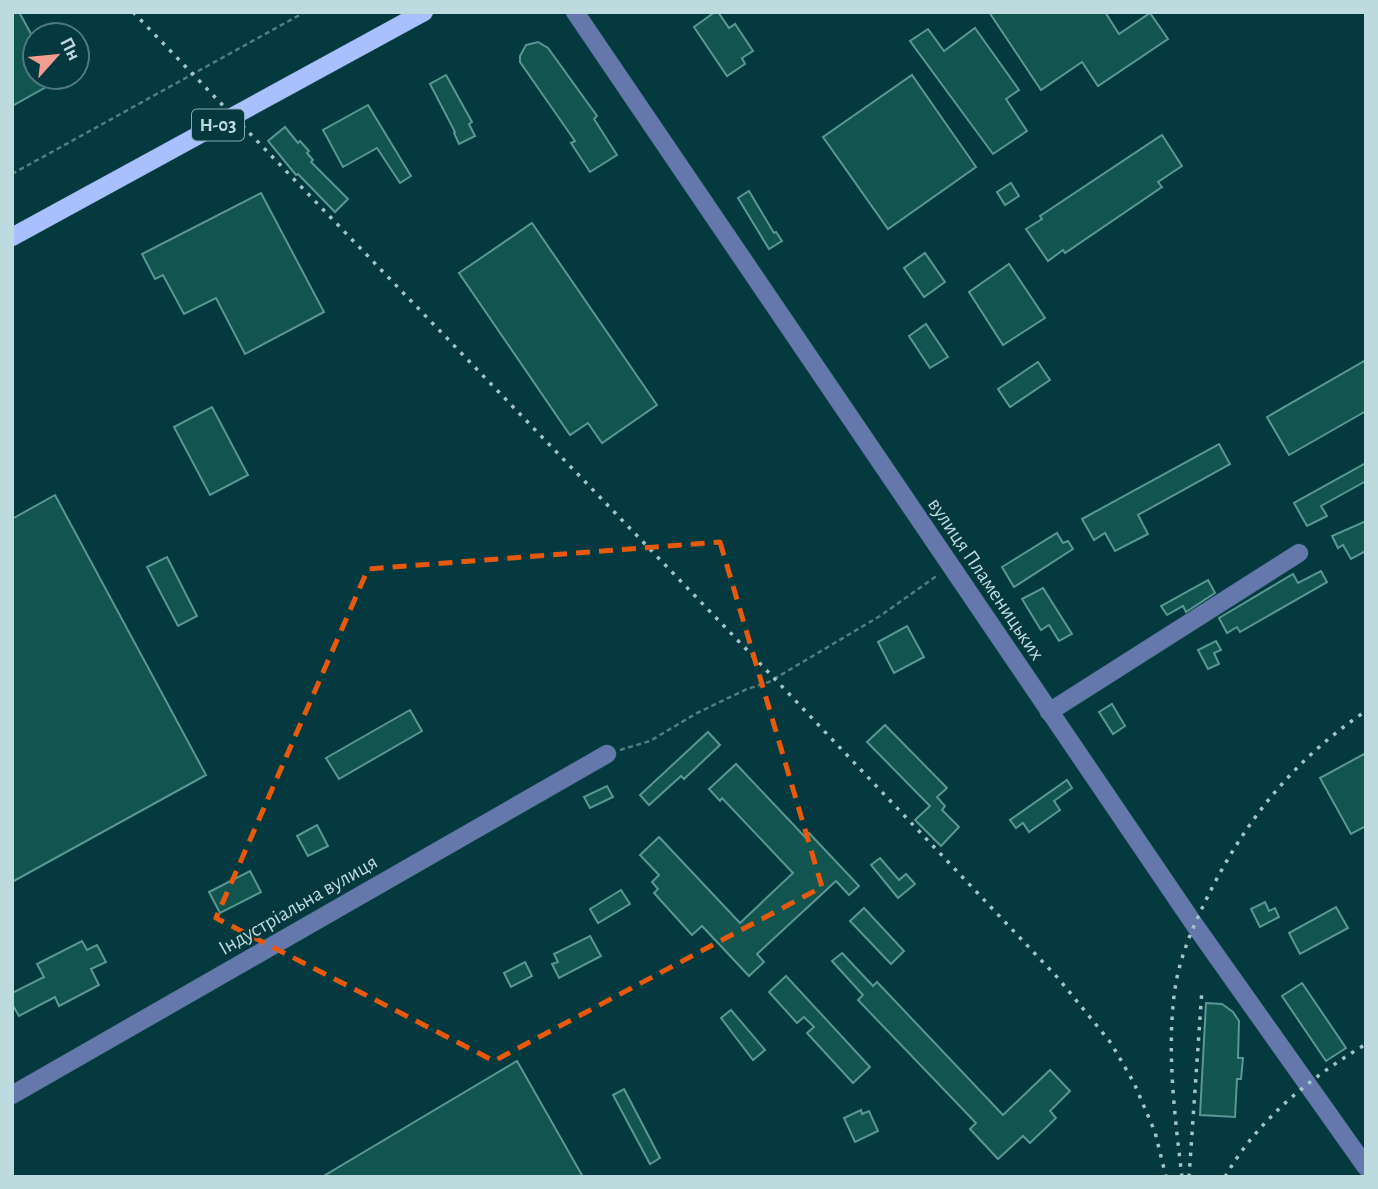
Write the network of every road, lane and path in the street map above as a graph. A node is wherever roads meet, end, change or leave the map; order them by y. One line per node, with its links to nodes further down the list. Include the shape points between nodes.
1 (305, 12): 4 (path)
2 (424, 12): 5 (main road, Н-03)
3 (575, 12): 7 (street, вулиця Пламеницьких)
4 (12, 174)
5 (12, 237)
6 (1299, 553): 8 (street)
7 (950, 566): 8 (street, вулиця Пламеницьких); 9 (path, via 880,616 769,682 697,713 650,741)
8 (1049, 712): 11 (street, вулиця Пламеницьких)
9 (607, 754): 10 (street, Індустріальна вулиця)
10 (12, 1095)
11 (1366, 1167)

